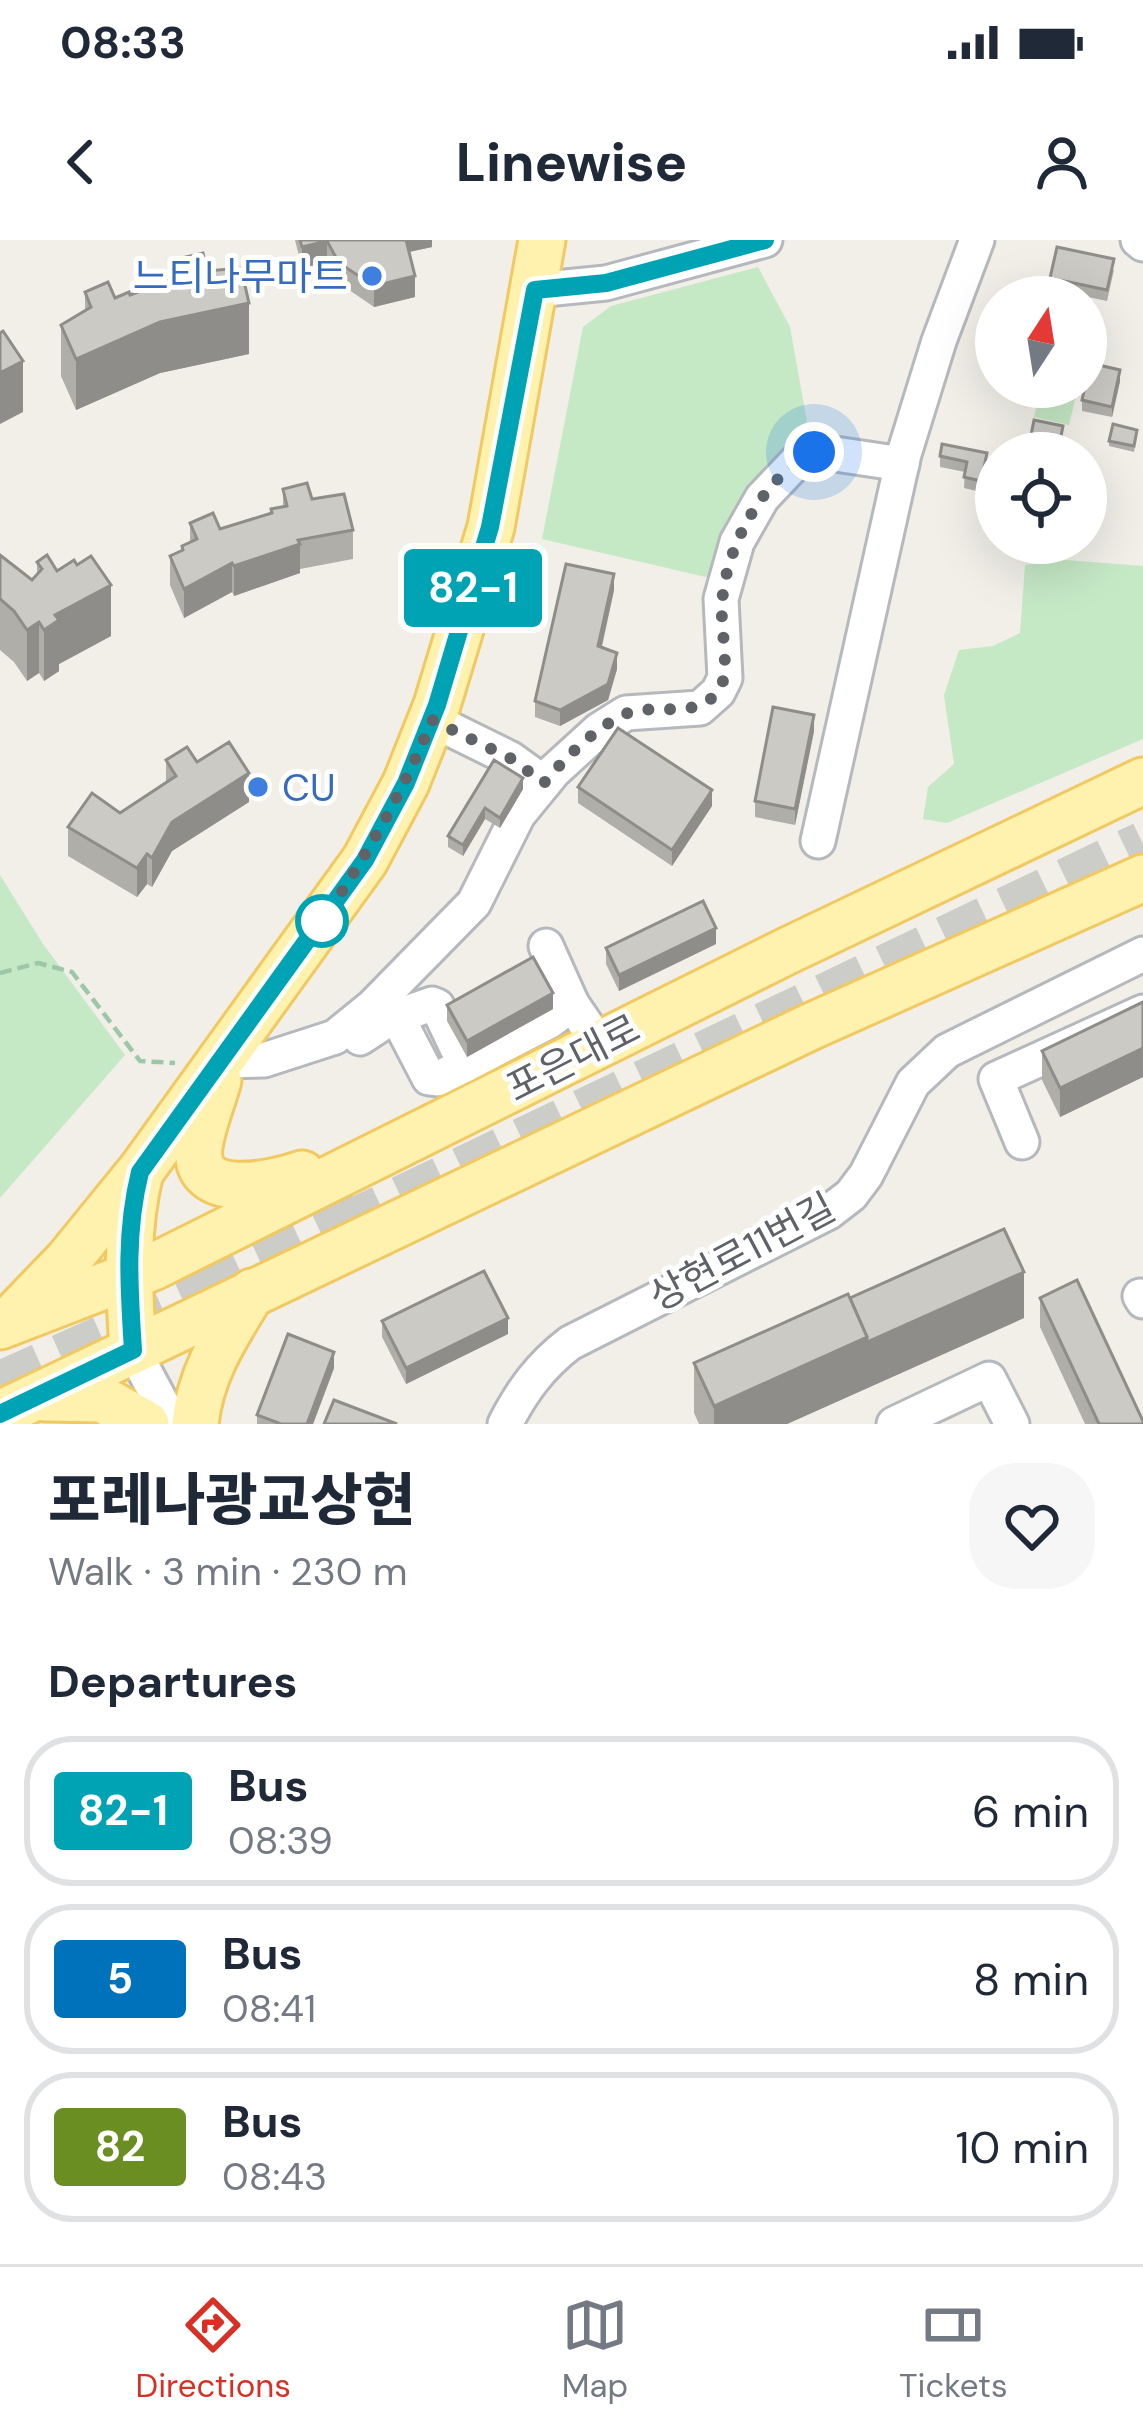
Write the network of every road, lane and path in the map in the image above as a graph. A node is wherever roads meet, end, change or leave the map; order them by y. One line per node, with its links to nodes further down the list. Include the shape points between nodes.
1 (542, 240): 4 (main road)
2 (765, 240): 4 (street, via 606,283)
3 (977, 240): 5 (street)
4 (535, 290): 6 (main road, via 490,527)
5 (902, 464): 8 (street, via 814,452 798,460 762,498 737,542 722,599 725,678 718,692 700,708 626,713); 9 (street)
6 (432, 720): 8 (street); 18 (main road, via 365,860)
7 (1143, 781): 17 (main road, 포은대로)
8 (544, 783): 18 (street, via 518,814 474,903 373,1006 335,1037)
9 (818, 841)
10 (1143, 878): 24 (main road, 포은대로)
11 (546, 946): 14 (street)
12 (1143, 954): 31 (street, 상현로11번길, via 946,1051 902,1099 850,1195 794,1232 570,1343 522,1391)
13 (0, 974): 18 (path, via 38,963 72,972 140,1061)
14 (572, 1004): 17 (street); 19 (street)
15 (1143, 1012): 20 (street, via 996,1078)
16 (405, 1032): 19 (street, via 429,1078)
17 (600, 1045): 21 (main road, 포은대로)
18 (243, 1061): 19 (street, via 301,1067 432,1004); 21 (main road, via 198,1152 206,1174 244,1187); 22 (main road, via 154,1148)
19 (465, 1065)
20 (1022, 1142)
21 (358, 1165): 23 (main road, 포은대로)
22 (140, 1172): 23 (main road, via 129,1214); 25 (main road)
23 (128, 1276): 25 (main road, 포은대로); 26 (main road)
24 (252, 1292): 26 (main road, 포은대로); 30 (main road, via 212,1358)
25 (3, 1325)
26 (133, 1350): 27 (main road, 포은대로); 29 (street)
27 (18, 1406): 28 (main road, via 101,1400)
28 (146, 1424)
29 (173, 1424)
30 (195, 1424)
31 (505, 1424)
32 (894, 1424): 33 (street, via 989,1378)
33 (1012, 1424)

